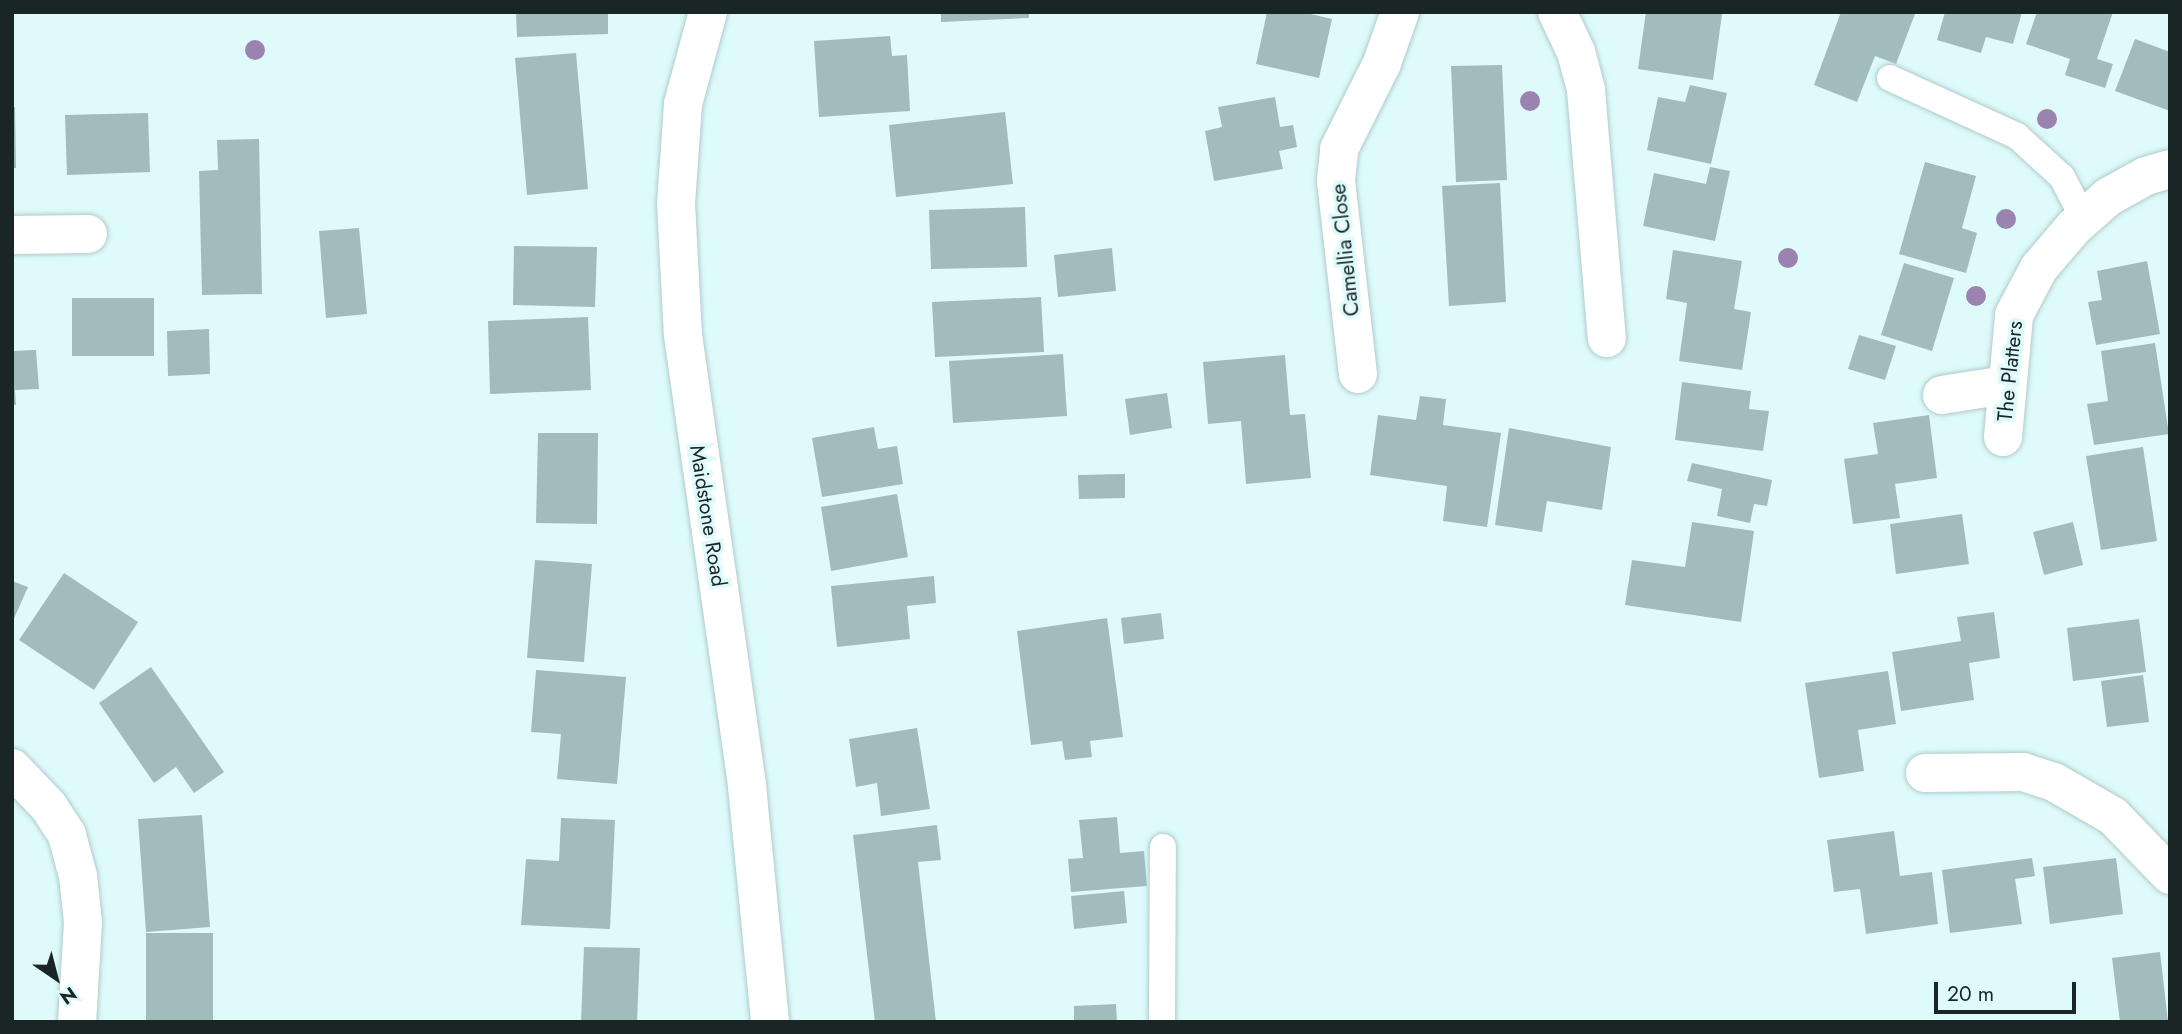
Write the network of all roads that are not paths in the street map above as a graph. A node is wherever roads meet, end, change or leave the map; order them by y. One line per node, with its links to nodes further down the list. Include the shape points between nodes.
1 (708, 12): 19 (street, Maidstone Road, via 683,104 676,203 683,335 747,786)
2 (1400, 12): 10 (street, Camellia Close, via 1382,63 1339,149 1336,180)
3 (1557, 12): 9 (street, via 1577,52 1586,90)
4 (1890, 78): 6 (lane, via 2017,136 2062,177)
5 (2170, 169): 6 (street, The Platters, via 2108,197)
6 (2084, 219): 11 (street, The Platters, via 2039,268 2014,315)
7 (88, 234): 8 (street)
8 (12, 235)
9 (1607, 338)
10 (1358, 374)
11 (2005, 385): 12 (street); 13 (street, The Platters)
12 (1942, 395)
13 (2003, 437)
14 (12, 768): 18 (street, via 49,807 67,835 75,866 83,922)
15 (1925, 773): 17 (street, via 2023,772 2054,782 2113,816)
16 (1163, 847): 20 (lane)
17 (2170, 875)
18 (77, 1022)
19 (770, 1022)
20 (1162, 1022)

